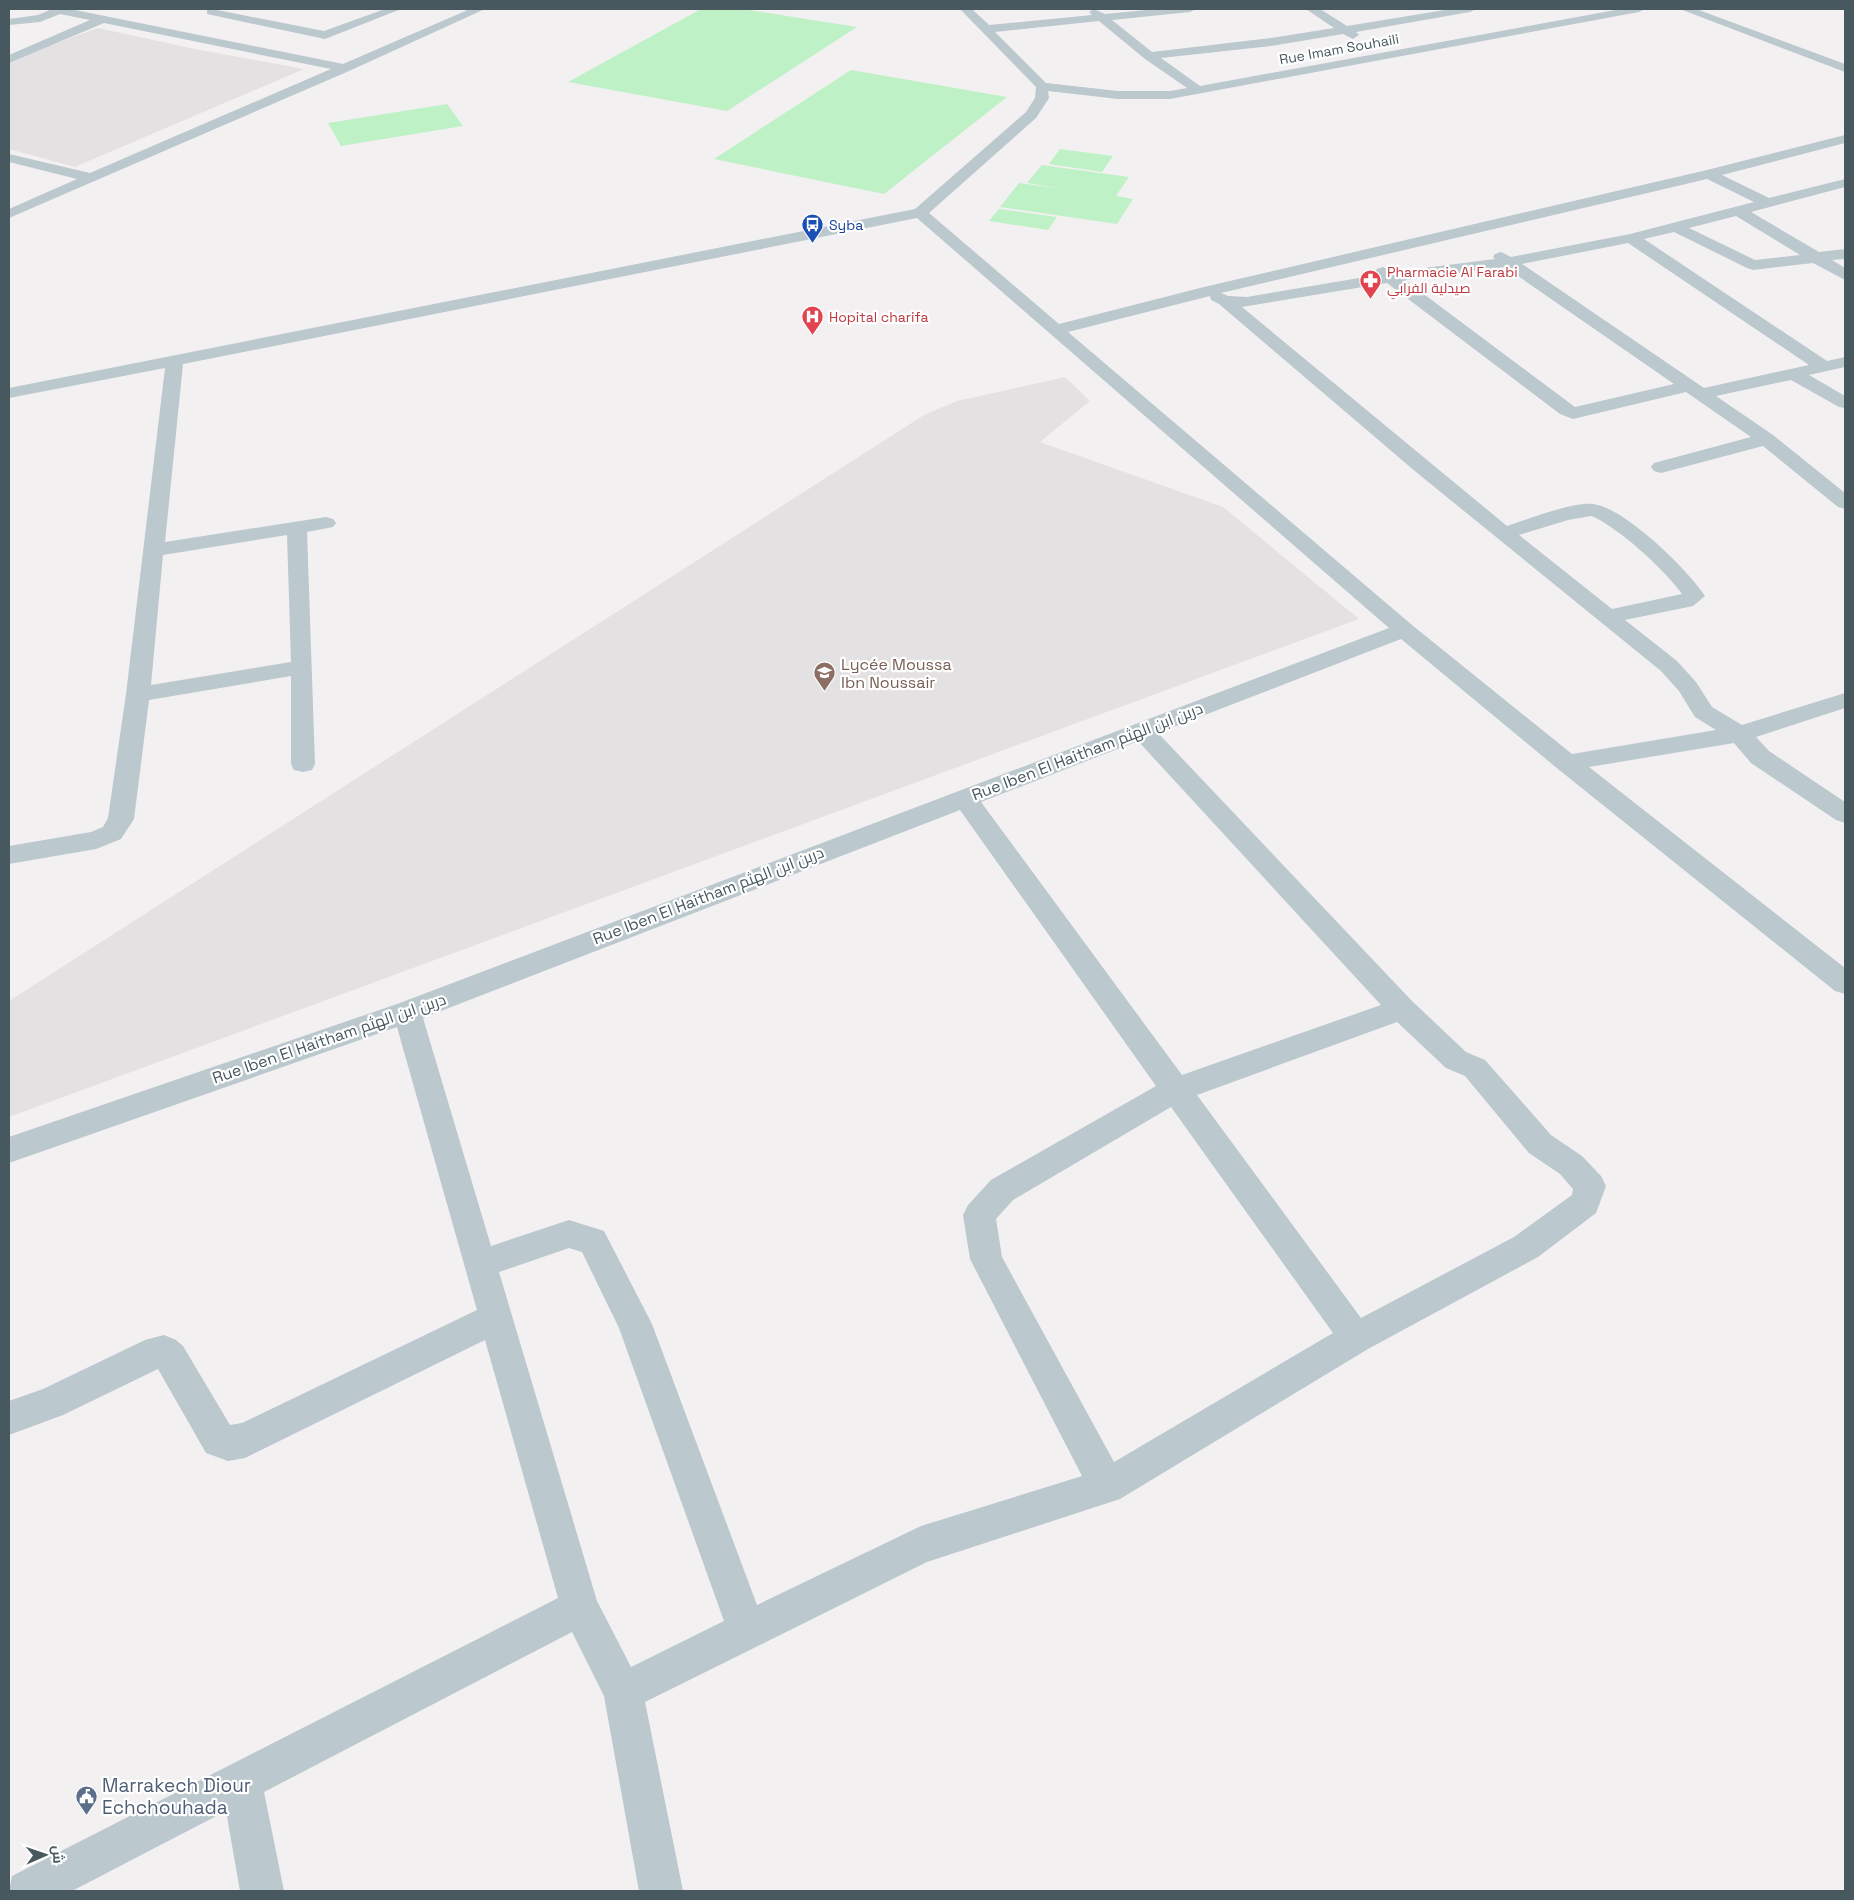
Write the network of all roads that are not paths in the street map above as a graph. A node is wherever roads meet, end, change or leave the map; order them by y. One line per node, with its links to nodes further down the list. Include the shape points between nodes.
1 (59, 9): 13 (street); 15 (street, via 40,18)
2 (390, 9): 11 (street, via 325,35)
3 (479, 9): 24 (street)
4 (966, 9): 16 (street)
5 (1090, 9): 12 (street)
6 (1190, 9): 12 (street)
7 (1312, 9): 18 (street)
8 (1470, 9): 18 (street)
9 (1639, 9): 21 (street, Rue Imam Souhaili)
10 (1686, 9): 25 (street)
11 (211, 12)
12 (1102, 18): 16 (street); 22 (street)
13 (100, 20): 17 (street); 23 (street)
14 (184, 21): 17 (street)
15 (9, 22)
16 (988, 29): 26 (street)
17 (157, 30): 24 (street)
18 (1344, 30): 19 (street); 22 (street)
19 (1361, 38)
20 (1377, 46): 21 (street)
21 (1394, 54): 27 (street, Rue Imam Souhaili)
22 (1149, 56): 27 (street)
23 (9, 59)
24 (345, 68): 31 (street)
25 (1845, 68)
26 (1042, 86): 27 (street, Rue Imam Souhaili, via 1146,96); 36 (street, via 1042,98 1031,115)
27 (1197, 90)
28 (1845, 139): 30 (street)
29 (9, 158): 31 (street)
30 (1709, 174): 33 (street); 38 (street)
31 (91, 178): 34 (street)
32 (1845, 183): 33 (street)
33 (1768, 203): 35 (street)
34 (13, 211)
35 (1739, 211): 37 (street); 42 (street)
36 (920, 212): 48 (street, via 985,271); 49 (street)
37 (1674, 226): 39 (street); 42 (street, via 1753,265)
38 (1457, 231): 41 (street); 43 (street)
39 (1631, 238): 43 (street); 51 (street, via 1698,279)
40 (1845, 254): 42 (street)
41 (1358, 257): 45 (street); 46 (street)
42 (1817, 258): 44 (street)
43 (1509, 262): 45 (street); 53 (street)
44 (1845, 275)
45 (1392, 277): 47 (street, via 1247,302); 53 (street, via 1573,413)
46 (1204, 292): 47 (street); 48 (street)
47 (1225, 300): 61 (street, via 1422,468)
48 (1058, 329): 64 (street)
49 (174, 362): 54 (street); 62 (street)
50 (1845, 362): 51 (street)
51 (1823, 366): 52 (street)
52 (1792, 373): 53 (street); 55 (street)
53 (1696, 390): 56 (street)
54 (9, 394)
55 (1845, 403)
56 (1766, 439): 57 (street); 58 (street)
57 (1661, 467)
58 (1845, 503)
59 (326, 523): 60 (street)
60 (296, 528): 62 (street); 65 (street)
61 (1504, 533): 63 (street); 63 (street, via 1584,511 1599,511 1649,548 1694,596)
62 (154, 550): 66 (street)
63 (1607, 617): 69 (street, via 1669,666 1688,687 1703,712)
64 (1404, 630): 68 (street, Rue Iben El Haitham دربن ابن الهثم); 70 (street)
65 (302, 667): 66 (street); 71 (street)
66 (138, 694): 74 (street, via 121,819 116,828 96,840)
67 (1845, 700): 69 (street)
68 (1142, 731): 72 (street, Rue Iben El Haitham دربن ابن الهثم); 76 (street)
69 (1740, 734): 70 (street); 73 (street, via 1760,757)
70 (1568, 763): 75 (street)
71 (303, 764)
72 (964, 797): 77 (street, Rue Iben El Haitham دربن ابن الهثم); 78 (street)
73 (1845, 814)
74 (9, 855)
75 (1845, 983)
76 (1402, 1009): 78 (street); 82 (street, via 1456,1060 1475,1068 1540,1144 1572,1165 1590,1186 1585,1203 1526,1247)
77 (407, 1012): 79 (street, Rue Iben El Haitham دربن ابن الهثم); 80 (street)
78 (1175, 1090): 82 (street); 84 (street, via 1002,1190 979,1215 986,1259)
79 (9, 1150)
80 (481, 1264): 81 (street); 86 (street, via 563,1235 593,1241 635,1324)
81 (496, 1318): 83 (street, via 245,1440 228,1444 219,1441 171,1358 164,1352 145,1356 51,1403); 85 (street)
82 (1356, 1338): 84 (street)
83 (9, 1418)
84 (1107, 1486): 86 (street, via 921,1545)
85 (580, 1607): 87 (street); 88 (street)
86 (747, 1631): 87 (street)
87 (622, 1692): 91 (street)
88 (241, 1782): 89 (street); 90 (street)
89 (27, 1891)
90 (262, 1891)
91 (661, 1891)

